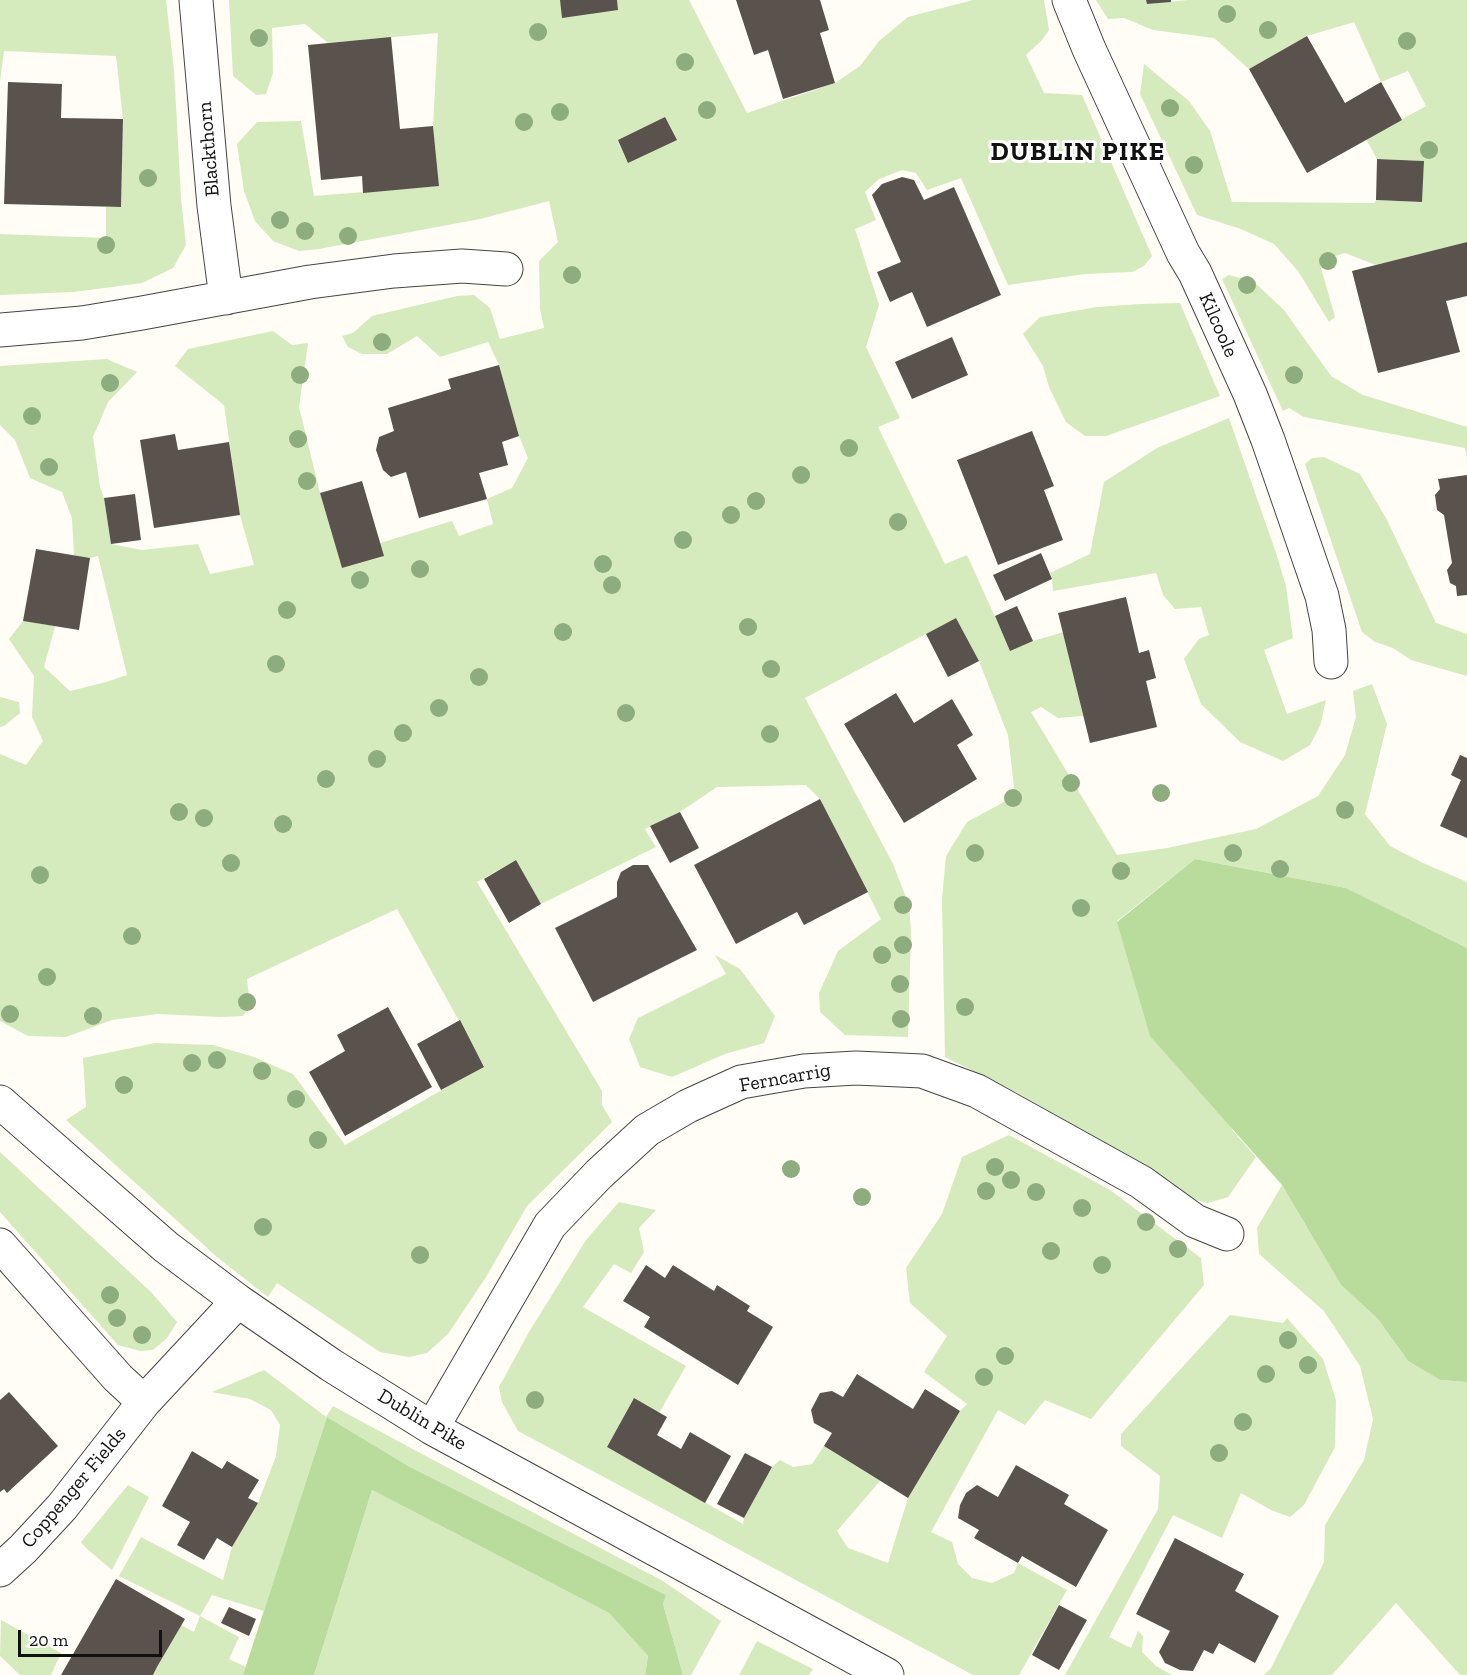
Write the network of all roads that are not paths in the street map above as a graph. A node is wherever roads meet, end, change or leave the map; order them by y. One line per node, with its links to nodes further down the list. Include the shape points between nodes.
1 (196, 0): 4 (street, Blackthorn)
2 (1070, 0): 6 (street, Kilcoole, via 1089,50 1250,394 1322,596)
3 (506, 269): 4 (street, via 462,266 394,271)
4 (226, 298): 5 (street, via 82,323)
5 (0, 330)
6 (1331, 662)
7 (0, 1102): 10 (street, Dublin Pike, via 166,1247)
8 (1227, 1233): 12 (street, Ferncarrig, via 1195,1221 1141,1182 977,1091 922,1071 804,1071 741,1082 647,1130 550,1225)
9 (0, 1245): 11 (street)
10 (238, 1301): 11 (street, Coppenger Fields); 12 (street, Dublin Pike)
11 (144, 1402): 13 (street, Coppenger Fields, via 62,1507)
12 (432, 1428): 14 (street, Dublin Pike)
13 (0, 1570)
14 (887, 1675)

